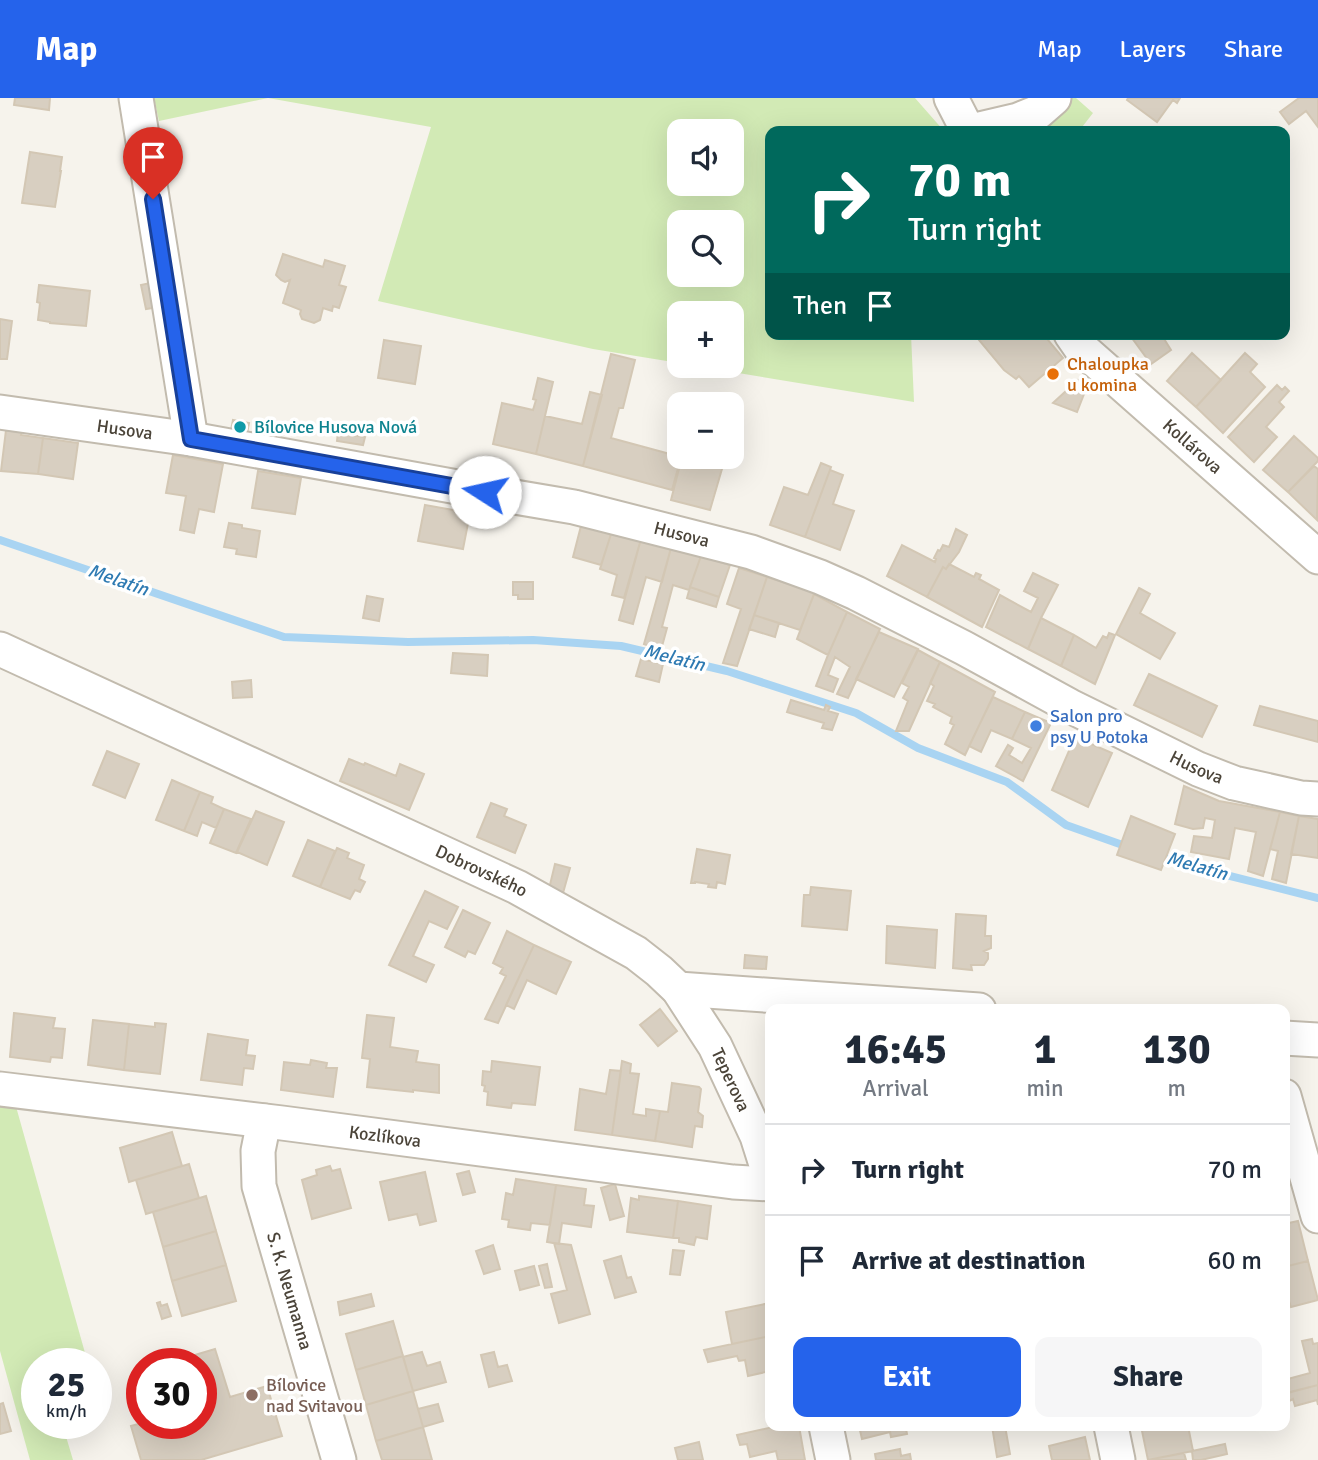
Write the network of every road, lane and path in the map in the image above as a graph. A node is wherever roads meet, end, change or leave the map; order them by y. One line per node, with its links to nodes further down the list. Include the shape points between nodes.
1 (136, 98): 8 (street)
2 (951, 98): 4 (street)
3 (1054, 98): 5 (street, via 1038,112)
4 (967, 126)
5 (992, 126)
6 (1075, 340): 9 (street, Kollárova)
7 (0, 412): 8 (street, Husova)
8 (191, 439): 11 (street, Husova, via 574,506 751,552 856,593 1198,769 1234,783)
9 (1318, 556)
10 (0, 649): 12 (street, Dobrovského, via 517,887 636,953)
11 (1318, 799)
12 (678, 989): 13 (street); 19 (street, Teperova, via 715,1045)
13 (893, 1004)
14 (1290, 1038): 15 (street)
15 (1318, 1040)
16 (0, 1088): 18 (street, Kozlíkova)
17 (1290, 1117): 21 (street)
18 (264, 1121): 20 (street, Kozlíkova); 24 (street, S. K. Neumanna, via 258,1151 259,1186)
19 (765, 1161)
20 (765, 1184)
21 (1318, 1216)
22 (827, 1431): 25 (street)
23 (1112, 1431): 26 (street)
24 (339, 1460)
25 (833, 1460)
26 (1118, 1460)

